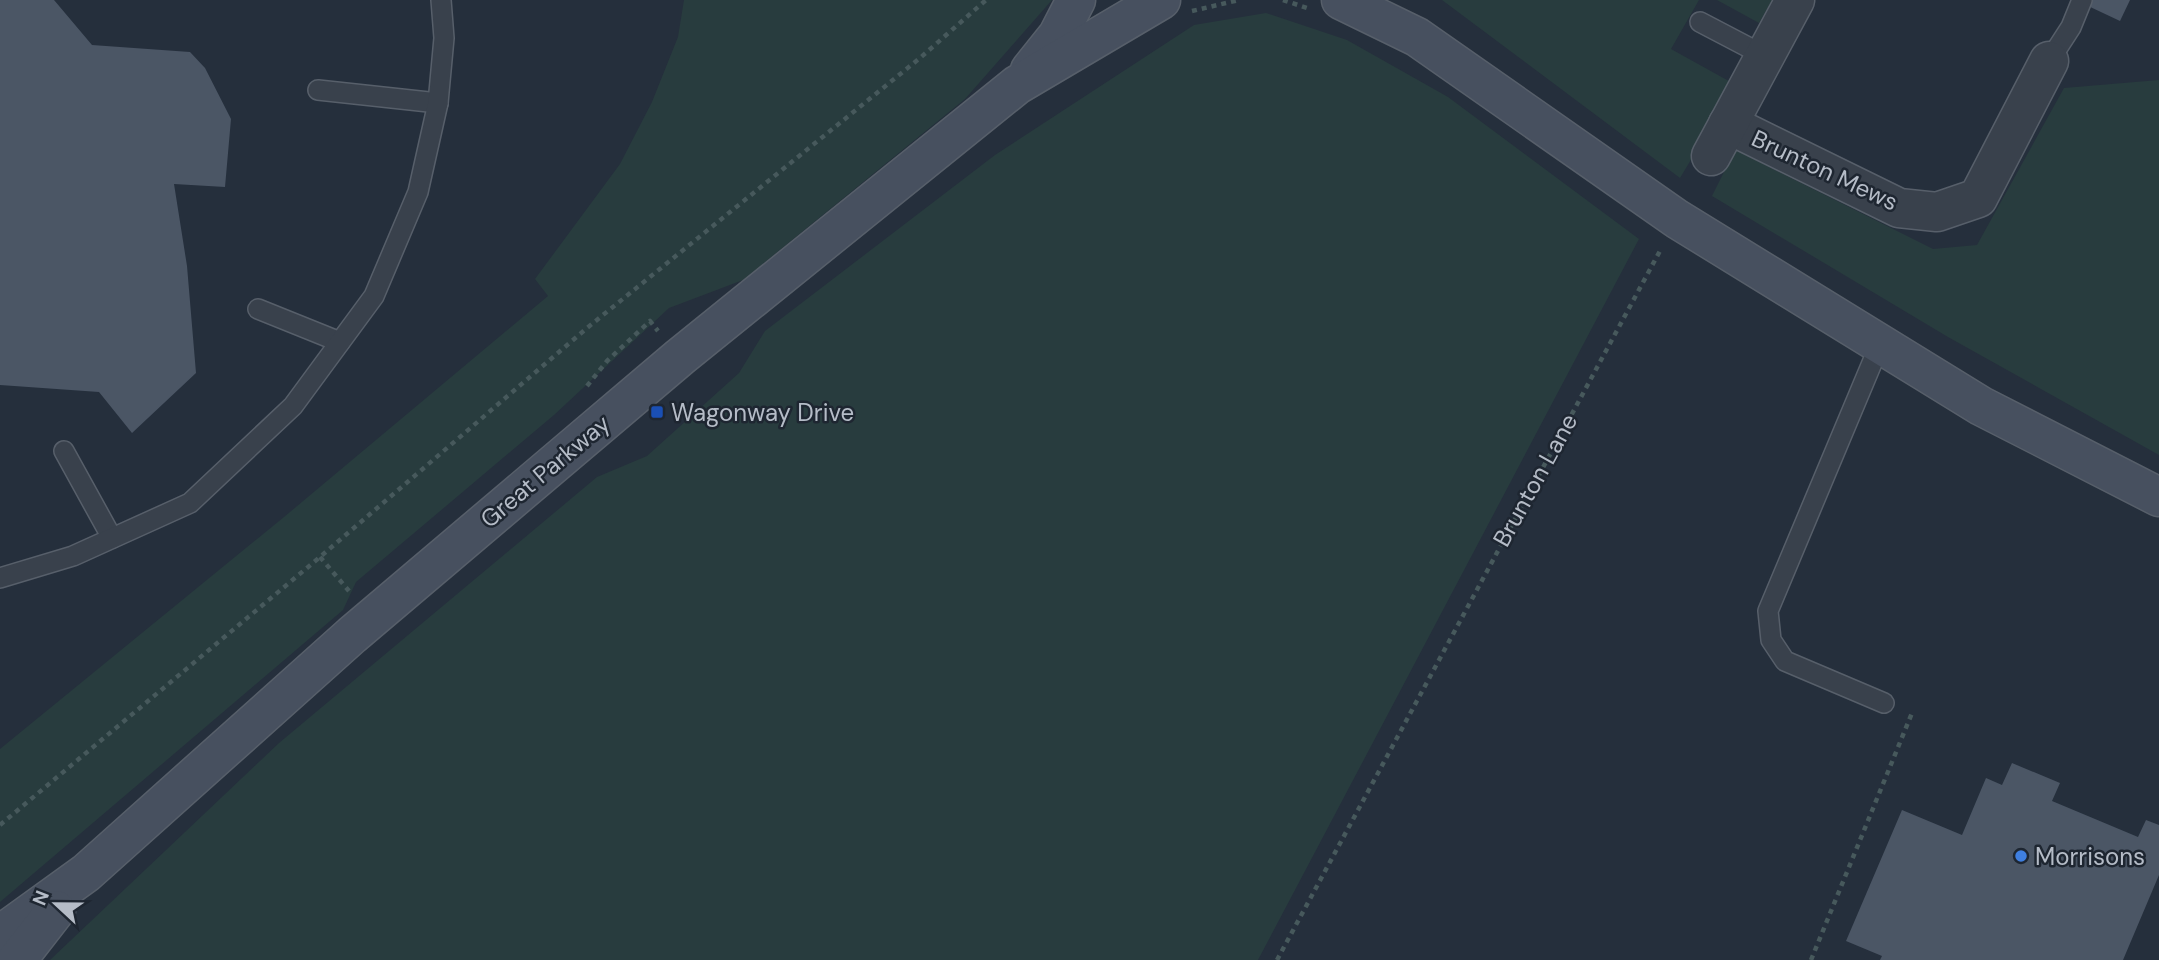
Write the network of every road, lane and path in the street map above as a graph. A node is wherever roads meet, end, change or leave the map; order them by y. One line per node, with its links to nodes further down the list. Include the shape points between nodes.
1 (442, 0): 15 (lane)
2 (986, 0): 26 (path, via 587,328)
3 (1076, 0): 13 (street, Great Parkway, via 1058,35)
4 (1161, 0): 13 (street, Great Parkway)
5 (1342, 0): 10 (street)
6 (1387, 0): 10 (street)
7 (1796, 0): 11 (street)
8 (2082, 0): 12 (lane)
9 (1700, 22): 11 (lane)
10 (1417, 37): 16 (street)
11 (1765, 56): 12 (street, Brunton Mews, via 1719,140 1899,208 1937,212 1978,198)
12 (2049, 61)
13 (1017, 85): 27 (street, Great Parkway, via 680,357 352,635)
14 (318, 90): 15 (lane)
15 (438, 103): 18 (lane, via 418,192 374,296)
16 (1677, 219): 19 (street); 30 (path, Brunton Lane)
17 (258, 309): 18 (lane)
18 (340, 342): 22 (lane, via 293,406 190,503)
19 (1880, 344): 21 (street, via 1981,406); 24 (lane, via 1768,611 1771,639 1785,661)
20 (64, 451): 22 (lane)
21 (2159, 497)
22 (112, 538): 23 (lane, via 73,556)
23 (0, 578)
24 (1885, 704)
25 (1912, 713): 31 (path)
26 (0, 825)
27 (86, 873): 28 (street, Great Parkway); 29 (street, Great Parkway)
28 (0, 935)
29 (17, 960)
30 (1277, 960)
31 (1811, 960)

